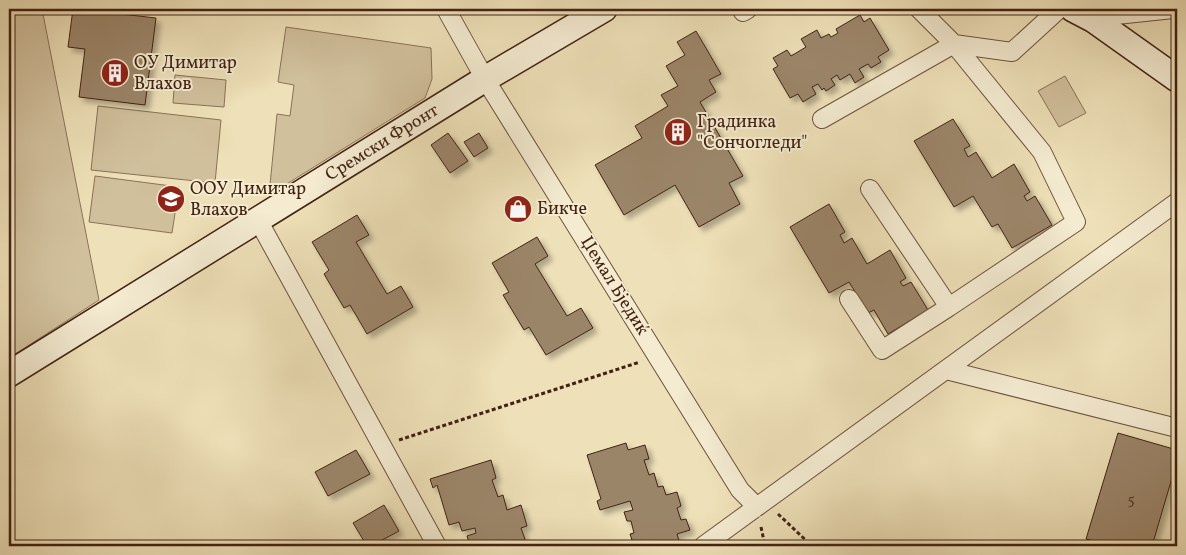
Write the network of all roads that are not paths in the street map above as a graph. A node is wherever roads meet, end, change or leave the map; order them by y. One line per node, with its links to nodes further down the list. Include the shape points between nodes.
1 (446, 9): 9 (street, Џемал Бједиќ)
2 (604, 9): 9 (street, Сремски Фронт)
3 (919, 9): 7 (street)
4 (1059, 9): 7 (street, via 1012,52)
5 (1173, 9): 6 (street, via 1106,16)
6 (1083, 14): 8 (street)
7 (954, 44): 10 (street); 15 (street, via 1042,152 1076,222)
8 (1177, 79)
9 (485, 80): 13 (street, Сремски Фронт); 19 (street, Џемал Бједиќ, via 740,490)
10 (822, 119)
11 (870, 189): 15 (street)
12 (1177, 202): 16 (street)
13 (258, 220): 17 (street, Сремски Фронт); 20 (street)
14 (849, 299): 15 (street, via 882,350)
15 (949, 307)
16 (946, 370): 18 (street); 19 (street)
17 (9, 374)
18 (1177, 428)
19 (761, 504): 21 (street)
20 (437, 546)
21 (703, 546)

